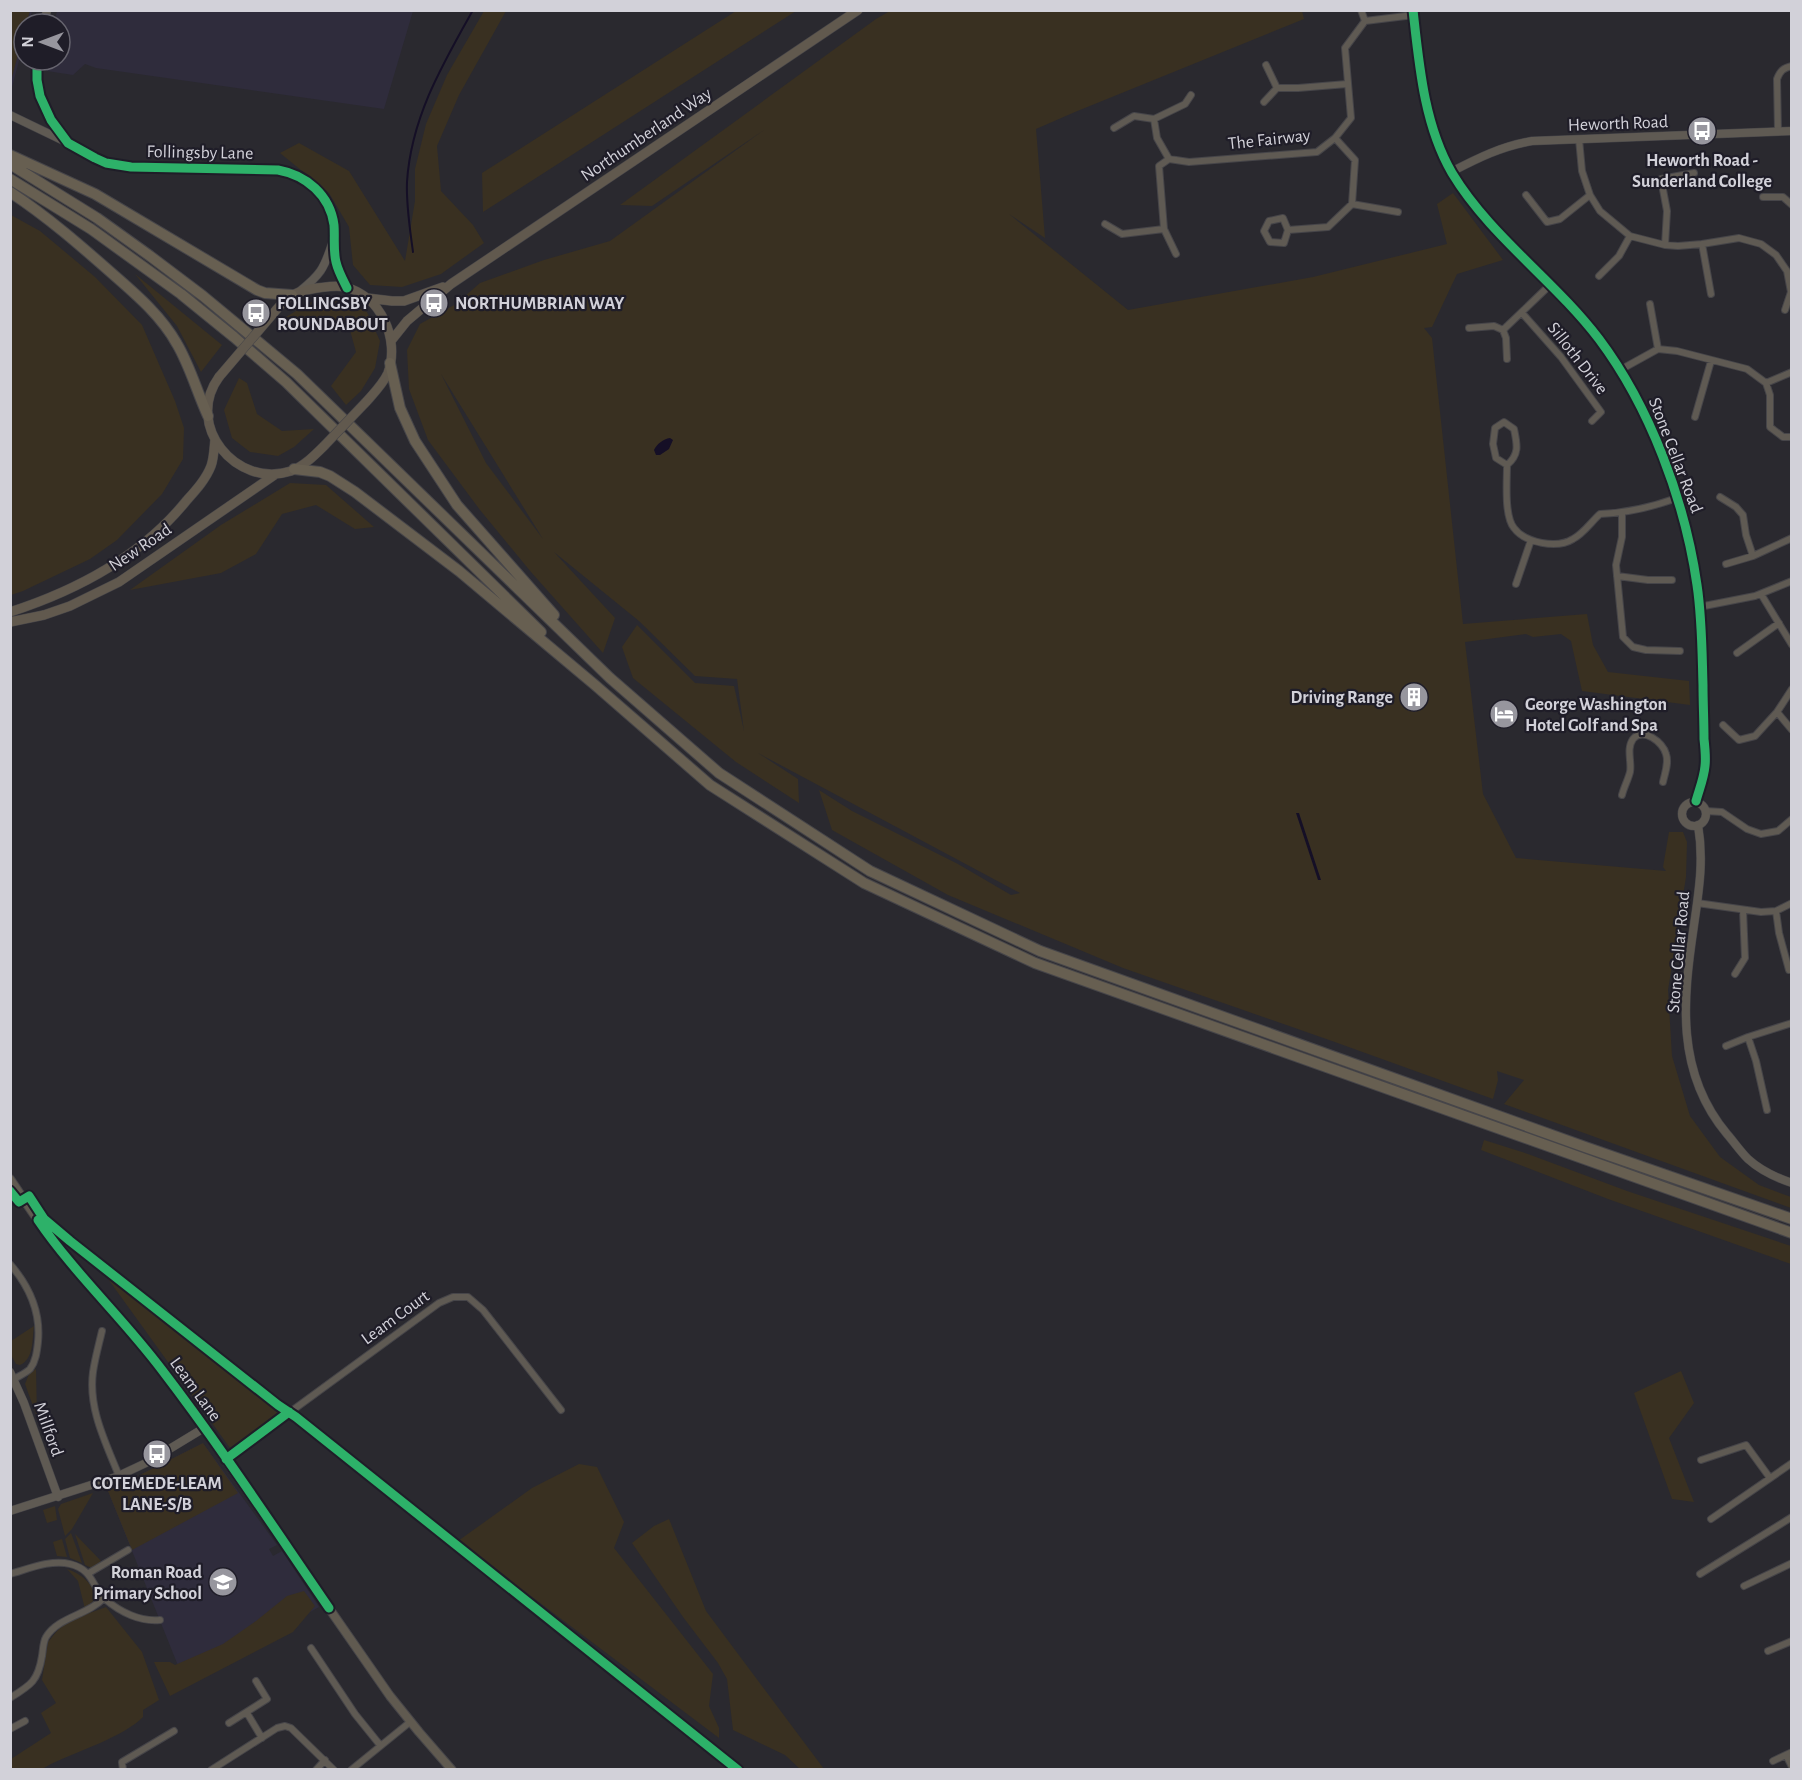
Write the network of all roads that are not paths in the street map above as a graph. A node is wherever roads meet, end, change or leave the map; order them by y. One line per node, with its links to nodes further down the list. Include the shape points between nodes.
1 (858, 10): 42 (main road, Northumberland Way)
2 (1361, 10): 4 (street)
3 (1413, 13): 4 (street); 23 (street, Stone Cellar Road, via 1430,116)
4 (1365, 21): 8 (street, The Fairway, via 1345,48)
5 (1266, 65): 9 (street)
6 (1791, 66): 16 (street, via 1784,67 1777,79)
7 (37, 72): 19 (street, Follingsby Lane, via 40,96)
8 (1347, 84): 9 (street); 17 (street, The Fairway, via 1351,118)
9 (1277, 88): 11 (street)
10 (1191, 95): 13 (street, via 1185,104)
11 (1264, 102)
12 (10, 115): 19 (street)
13 (1154, 119): 14 (street, via 1134,116); 21 (street, via 1157,138)
14 (1114, 128)
15 (1791, 131): 16 (street, Heworth Road)
16 (1778, 132): 18 (street, Heworth Road)
17 (1335, 138): 21 (street, The Fairway, via 1317,152 1189,162); 30 (street, via 1355,160)
18 (1579, 139): 23 (street, Heworth Road, via 1512,144); 28 (street, via 1582,171)
19 (68, 143): 37 (street, Follingsby Lane, via 95,158 121,166 289,172 306,180 326,201)
20 (10, 154): 45 (highway, via 95,194 257,290)
21 (1169, 159): 34 (street, via 1159,166)
22 (10, 164): 88 (highway, via 150,256 297,374)
23 (1451, 172): 43 (street, Stone Cellar Road, via 1470,200)
24 (1695, 173): 39 (street, via 1661,179 1667,211)
25 (10, 179): 89 (highway, via 91,229 234,337 302,398)
26 (10, 192): 61 (highway, via 50,219 152,310 177,344)
27 (1526, 195): 28 (street, via 1547,222 1560,219)
28 (1590, 195): 36 (street, via 1600,211)
29 (1763, 197): 31 (street, via 1783,197)
30 (1352, 204): 32 (street); 35 (street, via 1328,227)
31 (1791, 205)
32 (1398, 212)
33 (1106, 224): 34 (street, via 1121,238)
34 (1164, 229): 40 (street)
35 (1288, 230): 35 (street, via 1283,218 1269,221 1264,231 1270,242 1284,243)
36 (1630, 236): 39 (street); 41 (street, via 1619,256)
37 (334, 240): 44 (street, Follingsby Lane, via 337,266); 45 (street, via 320,273)
38 (1702, 244): 39 (street); 46 (street); 49 (street, via 1739,238 1761,244 1776,255 1787,271 1791,292)
39 (1665, 245)
40 (1176, 254)
41 (1599, 276)
42 (451, 284): 47 (main road, Northumberland Way, via 404,301); 53 (main road, Northumberland Way, via 407,321)
43 (1551, 284): 50 (street); 58 (street, Stone Cellar Road, via 1589,326)
44 (347, 288): 45 (main road); 47 (main road)
45 (296, 293): 61 (main road, bridge, via 277,309 219,377 209,400)
46 (1711, 294)
47 (367, 298): 53 (main road, via 384,320)
48 (1650, 304): 54 (street)
49 (1785, 310)
50 (1522, 313): 52 (street); 63 (street, Silloth Drive, via 1561,357 1601,412)
51 (1469, 328): 52 (street, via 1494,326)
52 (1503, 330): 55 (street)
53 (391, 341): 57 (main road)
54 (1658, 349): 56 (street); 58 (street)
55 (1507, 359)
56 (1711, 361): 60 (street, via 1747,369); 62 (street)
57 (390, 363): 67 (main road, bridge, via 385,379 366,402 309,460); 88 (highway, via 400,408 415,441 457,505)
58 (1620, 370): 70 (street, Stone Cellar Road, via 1638,400)
59 (1791, 372): 60 (street)
60 (1766, 383): 64 (street, via 1770,427 1783,437)
61 (208, 416): 65 (main road)
62 (1695, 417)
63 (1592, 421)
64 (1791, 437)
65 (214, 439): 68 (main road, via 238,465); 82 (main road, New Road, via 208,473 160,530 90,579)
66 (1507, 465): 66 (street, via 1496,458 1493,444 1495,428 1504,422 1514,429 1518,450); 73 (street, via 1507,508 1513,528)
67 (294, 469): 68 (main road); 89 (highway, via 320,472 355,492 459,571)
68 (276, 474): 83 (main road, New Road, via 119,582 70,606)
69 (1720, 496): 74 (street, via 1743,515)
70 (1677, 498): 71 (street); 81 (street, Stone Cellar Road, via 1688,535)
71 (1622, 512): 73 (street, via 1600,514 1573,540 1553,544); 76 (street)
72 (1791, 538): 74 (street)
73 (1531, 540): 79 (street)
74 (1753, 556): 75 (street)
75 (1726, 564)
76 (1617, 576): 77 (street); 86 (street, via 1623,637 1633,647)
77 (1672, 580)
78 (1791, 581): 80 (street)
79 (1516, 584)
80 (1761, 594): 81 (street); 84 (street)
81 (1699, 607): 96 (street, Stone Cellar Road, via 1705,767)
82 (10, 612)
83 (10, 622)
84 (1779, 623): 85 (street); 87 (street)
85 (1791, 645)
86 (1680, 651)
87 (1737, 652)
88 (610, 678): 112 (highway, via 719,773 870,871 1040,951)
89 (595, 685): 113 (highway, via 710,785 864,883 1035,963)
90 (1791, 689): 91 (street)
91 (1777, 712): 92 (street, via 1755,736 1739,740); 93 (street)
92 (1723, 725)
93 (1791, 730)
94 (1663, 782): 95 (street, via 1667,765 1660,743 1646,735 1637,736 1630,746 1631,770)
95 (1622, 795)
96 (1696, 801): 97 (street); 99 (street, via 1689,802 1682,813 1688,824)
97 (1706, 811): 98 (street, via 1722,812 1761,834 1779,831); 99 (street)
98 (1791, 819)
99 (1698, 825): 100 (street, Stone Cellar Road, via 1701,870)
100 (1697, 903): 102 (street); 111 (street, Stone Cellar Road, via 1686,1014 1696,1084 1718,1123 1749,1160)
101 (1791, 903): 103 (street)
102 (1743, 910): 103 (street); 105 (street, via 1745,958)
103 (1776, 911): 104 (street)
104 (1789, 970)
105 (1735, 974)
106 (1791, 1023): 107 (street)
107 (1748, 1037): 108 (street); 109 (street)
108 (1726, 1046)
109 (1767, 1110)
110 (10, 1179): 118 (main road, Leam Lane, via 51,1238 136,1336)
111 (1791, 1183)
112 (1791, 1219)
113 (1791, 1233)
114 (10, 1264): 116 (street, via 32,1298 39,1334 31,1368)
115 (102, 1330): 122 (street, via 93,1374 93,1399 99,1427)
116 (12, 1376): 124 (street, Millford)
117 (561, 1410): 119 (street, Leam Court, via 483,1310 468,1297 453,1297 439,1303)
118 (204, 1428): 119 (main road, Leam Lane); 122 (street)
119 (226, 1459): 143 (main road, Leam Lane)
120 (1701, 1460): 123 (street, via 1746,1445)
121 (1791, 1463): 123 (street)
122 (119, 1476): 124 (street)
123 (1770, 1478): 127 (street)
124 (58, 1497): 125 (street)
125 (10, 1511)
126 (1791, 1517): 132 (street)
127 (1711, 1519)
128 (128, 1550): 131 (street)
129 (1791, 1563): 133 (street)
130 (10, 1574): 131 (street, via 55,1563 70,1564)
131 (89, 1574): 134 (street)
132 (1700, 1574)
133 (1744, 1586)
134 (104, 1598): 135 (street, via 133,1617); 140 (street, via 45,1638 38,1676)
135 (160, 1620)
136 (1791, 1641): 138 (street)
137 (311, 1648): 148 (street)
138 (1768, 1651)
139 (256, 1681): 141 (street, via 267,1699)
140 (10, 1698)
141 (247, 1713): 144 (street); 147 (street)
142 (25, 1721): 145 (street)
143 (410, 1722): 148 (street); 159 (main road, Leam Lane)
144 (229, 1723)
145 (10, 1729)
146 (174, 1731): 154 (street, via 122,1762)
147 (262, 1737): 150 (street, via 277,1728 291,1728); 152 (street)
148 (380, 1745): 158 (street)
149 (1789, 1754): 151 (street); 153 (street)
150 (325, 1760): 156 (street); 157 (street)
151 (1773, 1761)
152 (223, 1766): 155 (street)
153 (1791, 1767)
154 (123, 1770)
155 (211, 1770)
156 (316, 1770)
157 (334, 1770)
158 (351, 1770)
159 (452, 1770)

